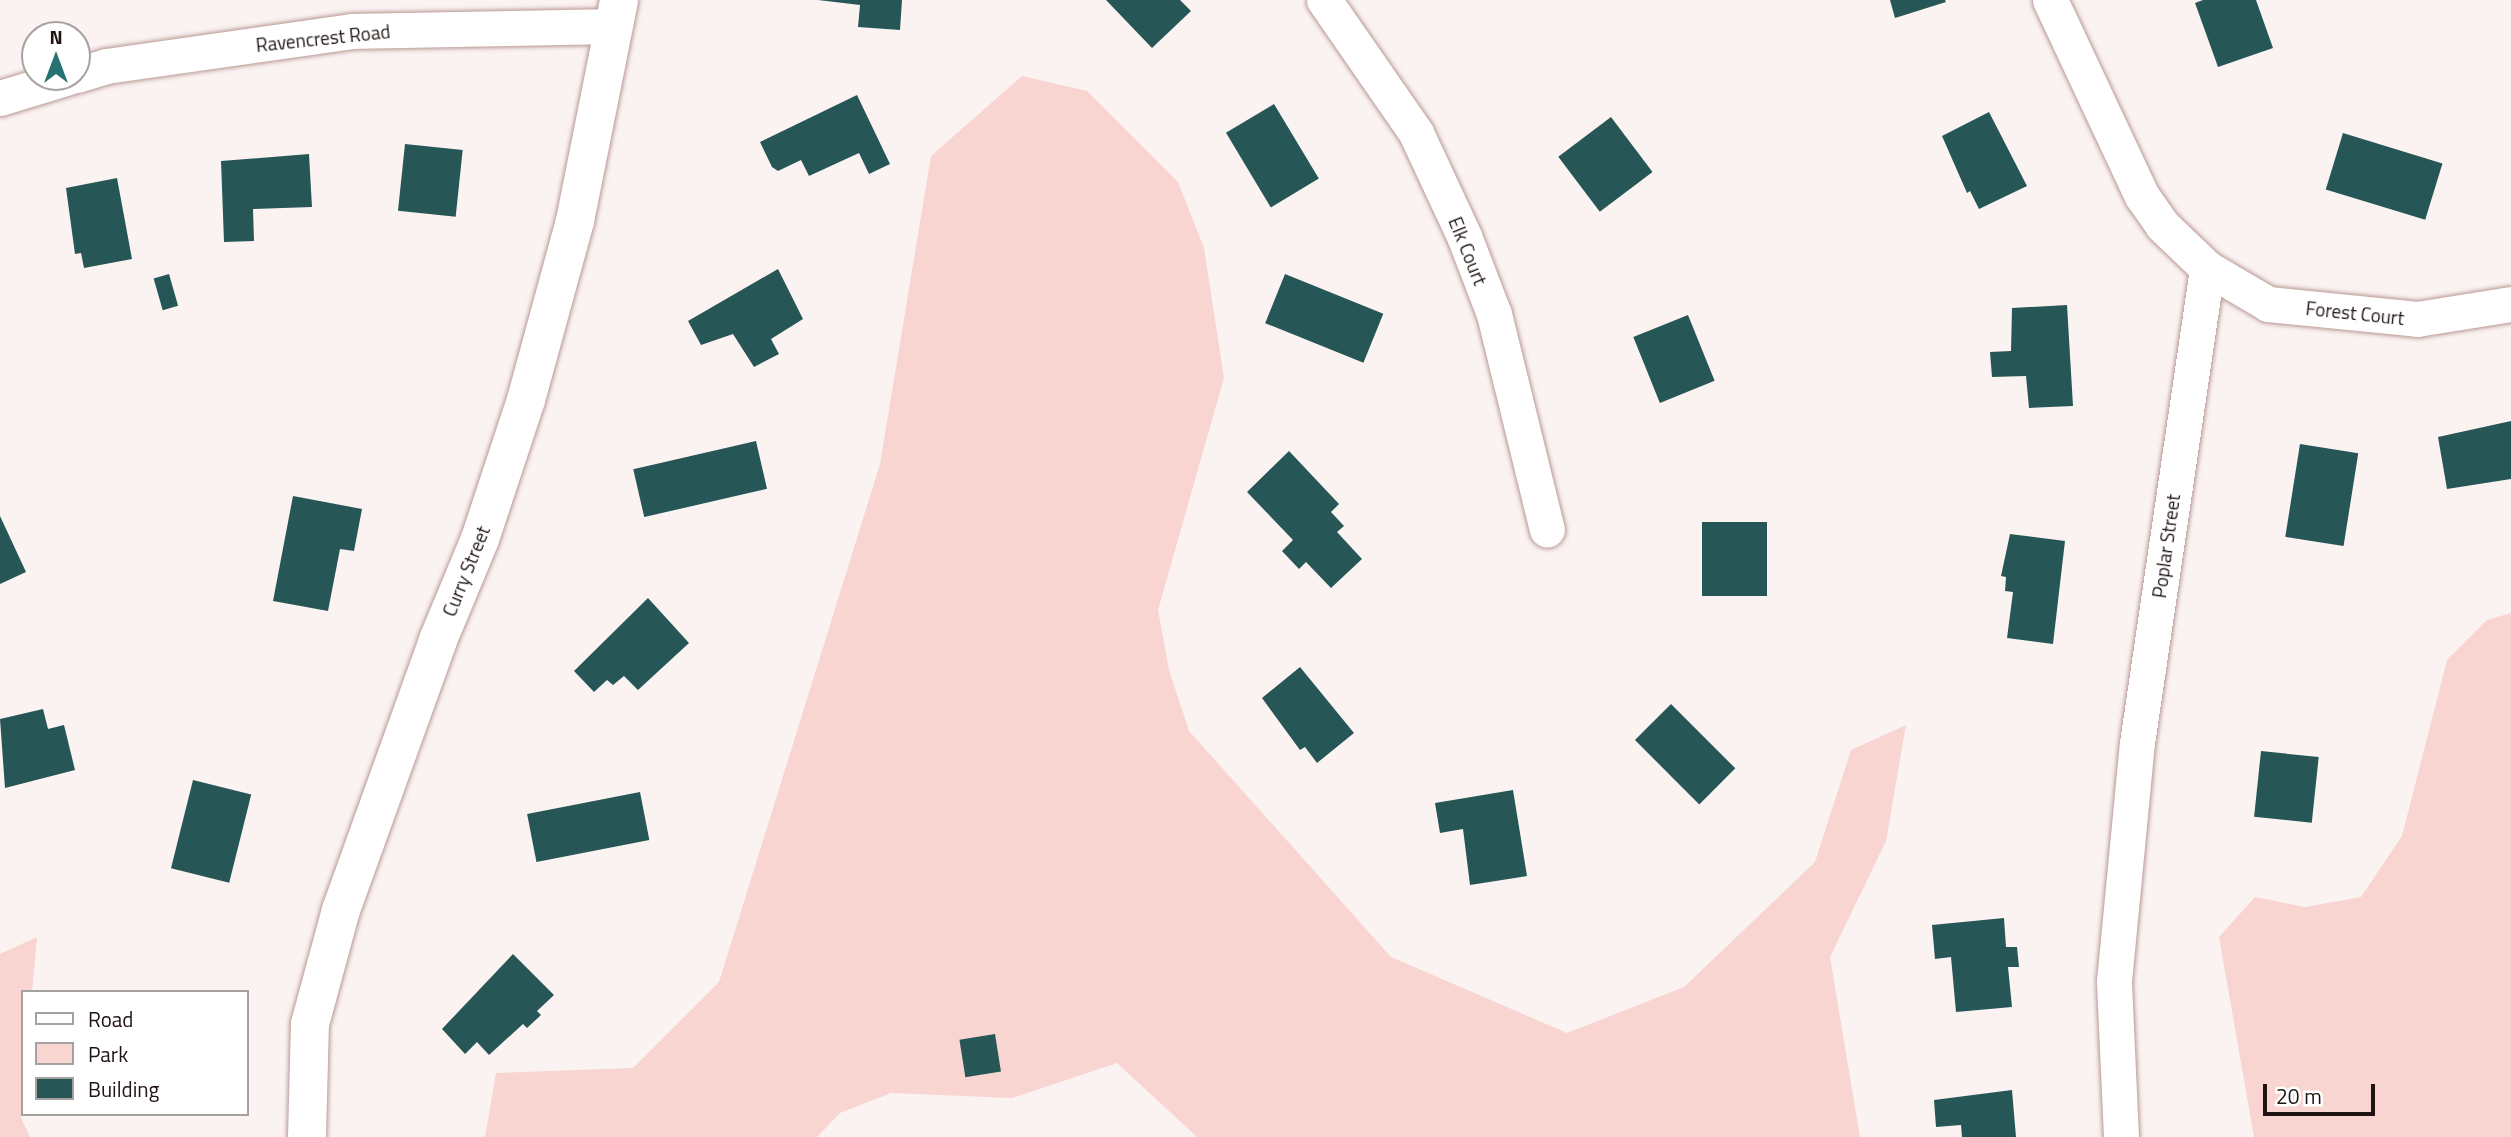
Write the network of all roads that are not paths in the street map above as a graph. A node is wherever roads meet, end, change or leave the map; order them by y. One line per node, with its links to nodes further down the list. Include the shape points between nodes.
1 (1324, 0): 9 (street, Elk Court, via 1416,133 1464,236 1494,314)
2 (2050, 0): 7 (street, via 2142,196 2162,225)
3 (616, 13): 4 (street, Ravencrest Road, via 352,31); 10 (street, Curry Street, via 575,221 526,400 480,539 438,640 341,910 310,1024)
4 (91, 71)
5 (23, 91): 6 (street)
6 (0, 98)
7 (2207, 268): 8 (street, Forest Court, via 2268,304 2417,319); 11 (street, Poplar Street, via 2136,756 2114,981)
8 (2511, 304)
9 (1547, 530)
10 (307, 1137)
11 (2121, 1137)

